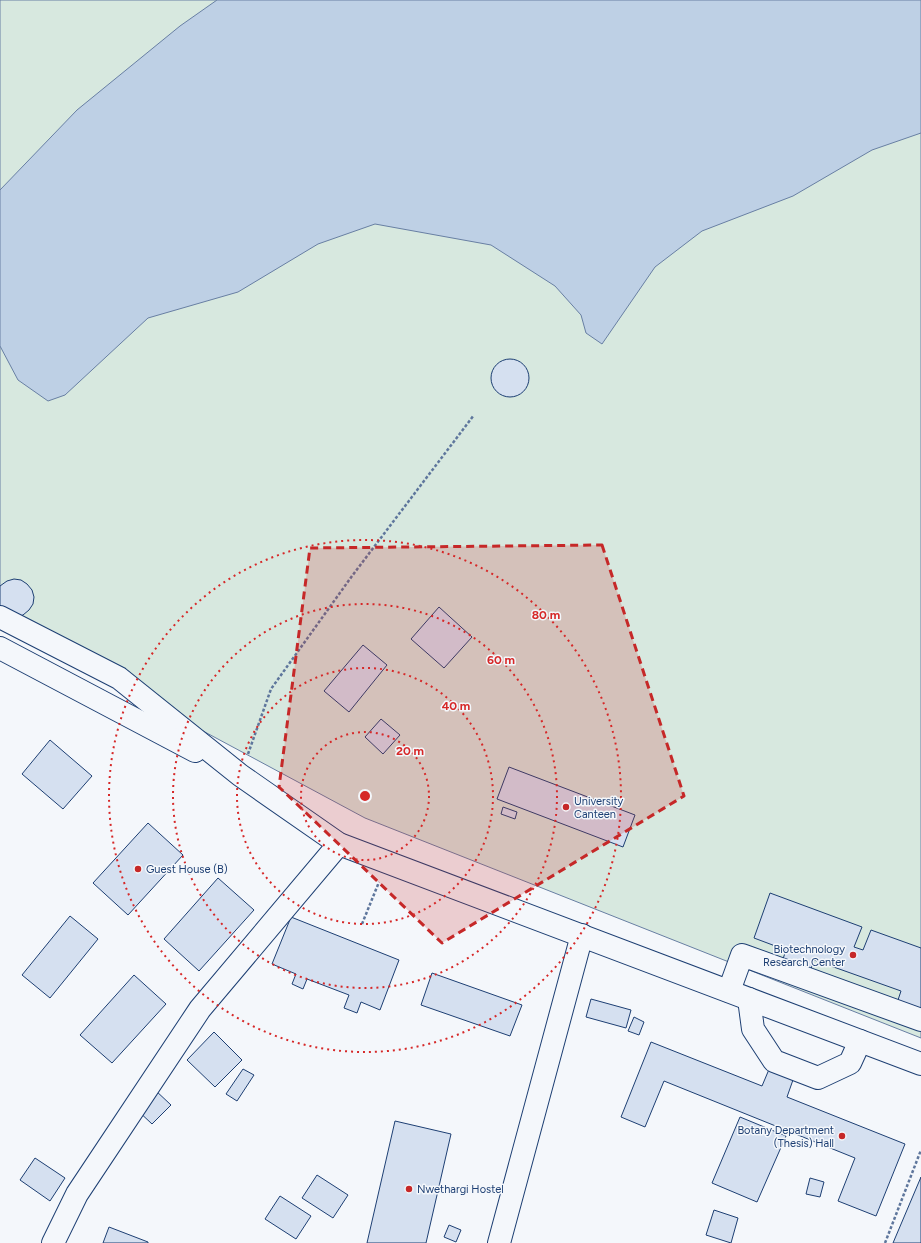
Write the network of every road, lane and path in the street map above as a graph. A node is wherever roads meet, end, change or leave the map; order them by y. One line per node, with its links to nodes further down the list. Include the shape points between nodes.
1 (474, 415): 4 (path, via 352,576 272,689)
2 (0, 617): 4 (street, via 120,678)
3 (0, 648): 4 (street)
4 (240, 775): 5 (street)
5 (339, 844): 6 (street); 15 (street, via 200,1008 76,1194)
6 (387, 862): 7 (path); 8 (street)
7 (362, 924)
8 (582, 935): 9 (street); 16 (street)
9 (729, 991): 10 (street); 11 (street, via 742,955)
10 (750, 999): 12 (street); 12 (street, via 753,1029 774,1061 818,1078 850,1063)
11 (921, 1020)
12 (860, 1041): 13 (street)
13 (921, 1064)
14 (921, 1150): 17 (path)
15 (53, 1243)
16 (499, 1243)
17 (885, 1243)

